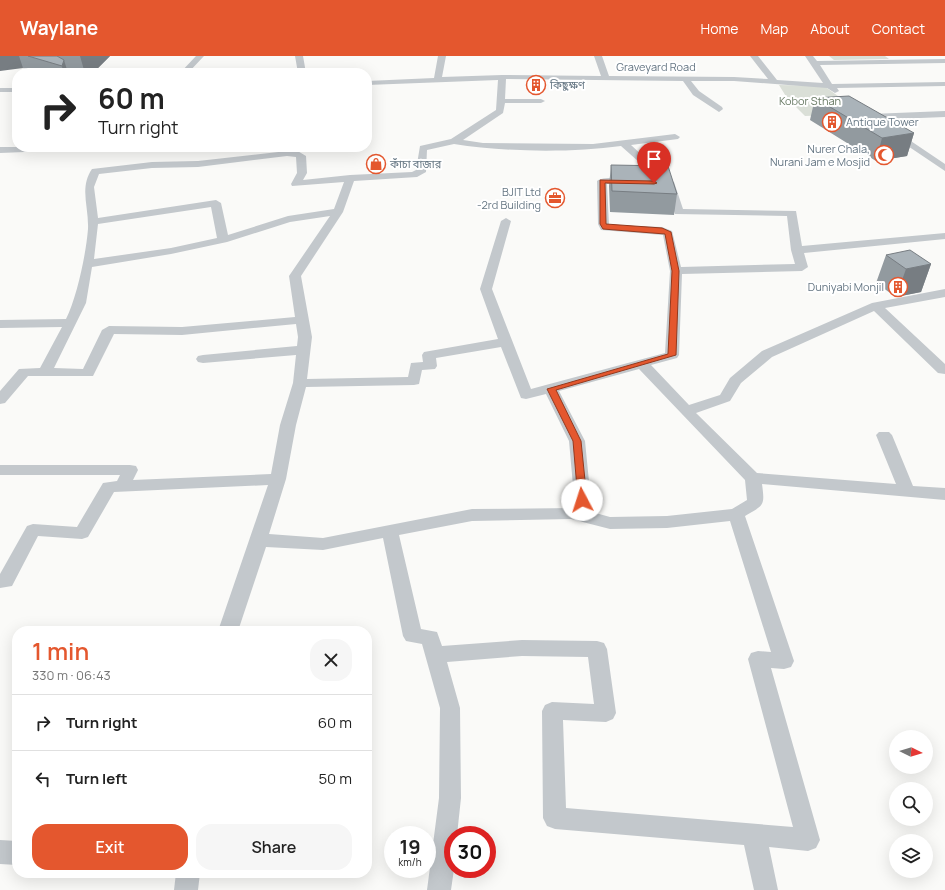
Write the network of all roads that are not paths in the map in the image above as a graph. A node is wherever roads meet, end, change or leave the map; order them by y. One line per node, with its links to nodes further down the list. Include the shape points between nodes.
1 (200, 56): 9 (street)
2 (300, 56): 10 (street)
3 (442, 56): 14 (street)
4 (598, 56): 12 (street)
5 (754, 56): 15 (street)
6 (809, 56): 8 (street)
7 (945, 61): 8 (street)
8 (815, 63): 18 (street)
9 (189, 68)
10 (301, 68)
11 (502, 77): 12 (street, Graveyard Road); 14 (street, Graveyard Road); 22 (street)
12 (606, 78): 13 (street, Graveyard Road)
13 (685, 78): 15 (street, Graveyard Road); 24 (street, via 696,93)
14 (438, 79): 16 (street, Graveyard Road)
15 (774, 81): 18 (street, Graveyard Road)
16 (372, 83)
17 (945, 84): 18 (street, Graveyard Road)
18 (828, 86): 21 (street)
19 (0, 90): 20 (street)
20 (12, 90)
21 (840, 95)
22 (500, 101): 23 (street); 27 (street, via 500,111)
23 (541, 101)
24 (719, 109)
25 (945, 114): 31 (street, via 868,115)
26 (675, 137): 28 (street)
27 (454, 141): 28 (street, via 483,146 534,147); 32 (street, via 423,148 421,172 414,175)
28 (624, 144): 35 (street)
29 (0, 150): 30 (street)
30 (12, 150)
31 (943, 166)
32 (350, 178): 36 (street); 38 (street, via 296,184 303,169 301,156 296,153 198,164 105,169 95,171 89,187)
33 (638, 182): 43 (street, via 602,181 603,224 605,228 668,232)
34 (653, 183): 35 (street)
35 (668, 183): 41 (street, via 679,212 792,213)
36 (338, 212): 40 (street, via 288,219); 46 (street, via 295,276)
37 (506, 221): 49 (street, via 486,289)
38 (93, 222): 40 (street, via 216,203); 42 (street)
39 (945, 236): 41 (street)
40 (223, 240): 42 (street)
41 (797, 250): 43 (street, via 802,267)
42 (87, 264): 47 (street, via 80,303)
43 (676, 271): 52 (street, via 672,355)
44 (945, 294): 45 (street)
45 (876, 306): 53 (street); 58 (street, via 767,354 735,381 725,398)
46 (301, 320): 50 (street, via 305,337); 54 (street, via 182,330 109,330 88,373)
47 (71, 323): 48 (street); 54 (street)
48 (0, 324)
49 (506, 342): 55 (street, via 429,355 430,366 416,366 414,381); 56 (street, via 526,395)
50 (303, 350): 51 (street); 55 (street)
51 (204, 359)
52 (641, 363): 56 (street); 58 (street)
53 (943, 370)
54 (45, 372): 57 (street, via 24,372)
55 (300, 384): 62 (street, via 288,425)
56 (551, 389): 67 (street, via 577,441)
57 (0, 400)
58 (686, 411): 61 (street)
59 (884, 435): 64 (street)
60 (0, 470): 63 (street, via 130,470)
61 (753, 478): 64 (street); 66 (street, via 756,502)
62 (278, 479): 63 (street); 69 (street)
63 (122, 487): 70 (street, via 109,487 82,533 33,530 6,581)
64 (907, 491): 65 (street)
65 (945, 494)
66 (736, 514): 67 (street, via 667,522 610,523); 73 (street, via 784,661 758,659 808,840)
67 (584, 515): 68 (street, via 472,515)
68 (390, 532): 69 (street, via 323,544); 72 (street, via 413,636 430,637)
69 (259, 540): 71 (street)
70 (0, 581)
71 (230, 626)
72 (435, 655): 73 (street, via 522,648 597,649 606,712 552,711 554,818); 78 (street, via 450,708 450,798)
73 (754, 834): 79 (street)
74 (0, 852): 75 (street)
75 (12, 853)
76 (187, 878): 77 (street)
77 (186, 890)
78 (439, 890)
79 (766, 890)

